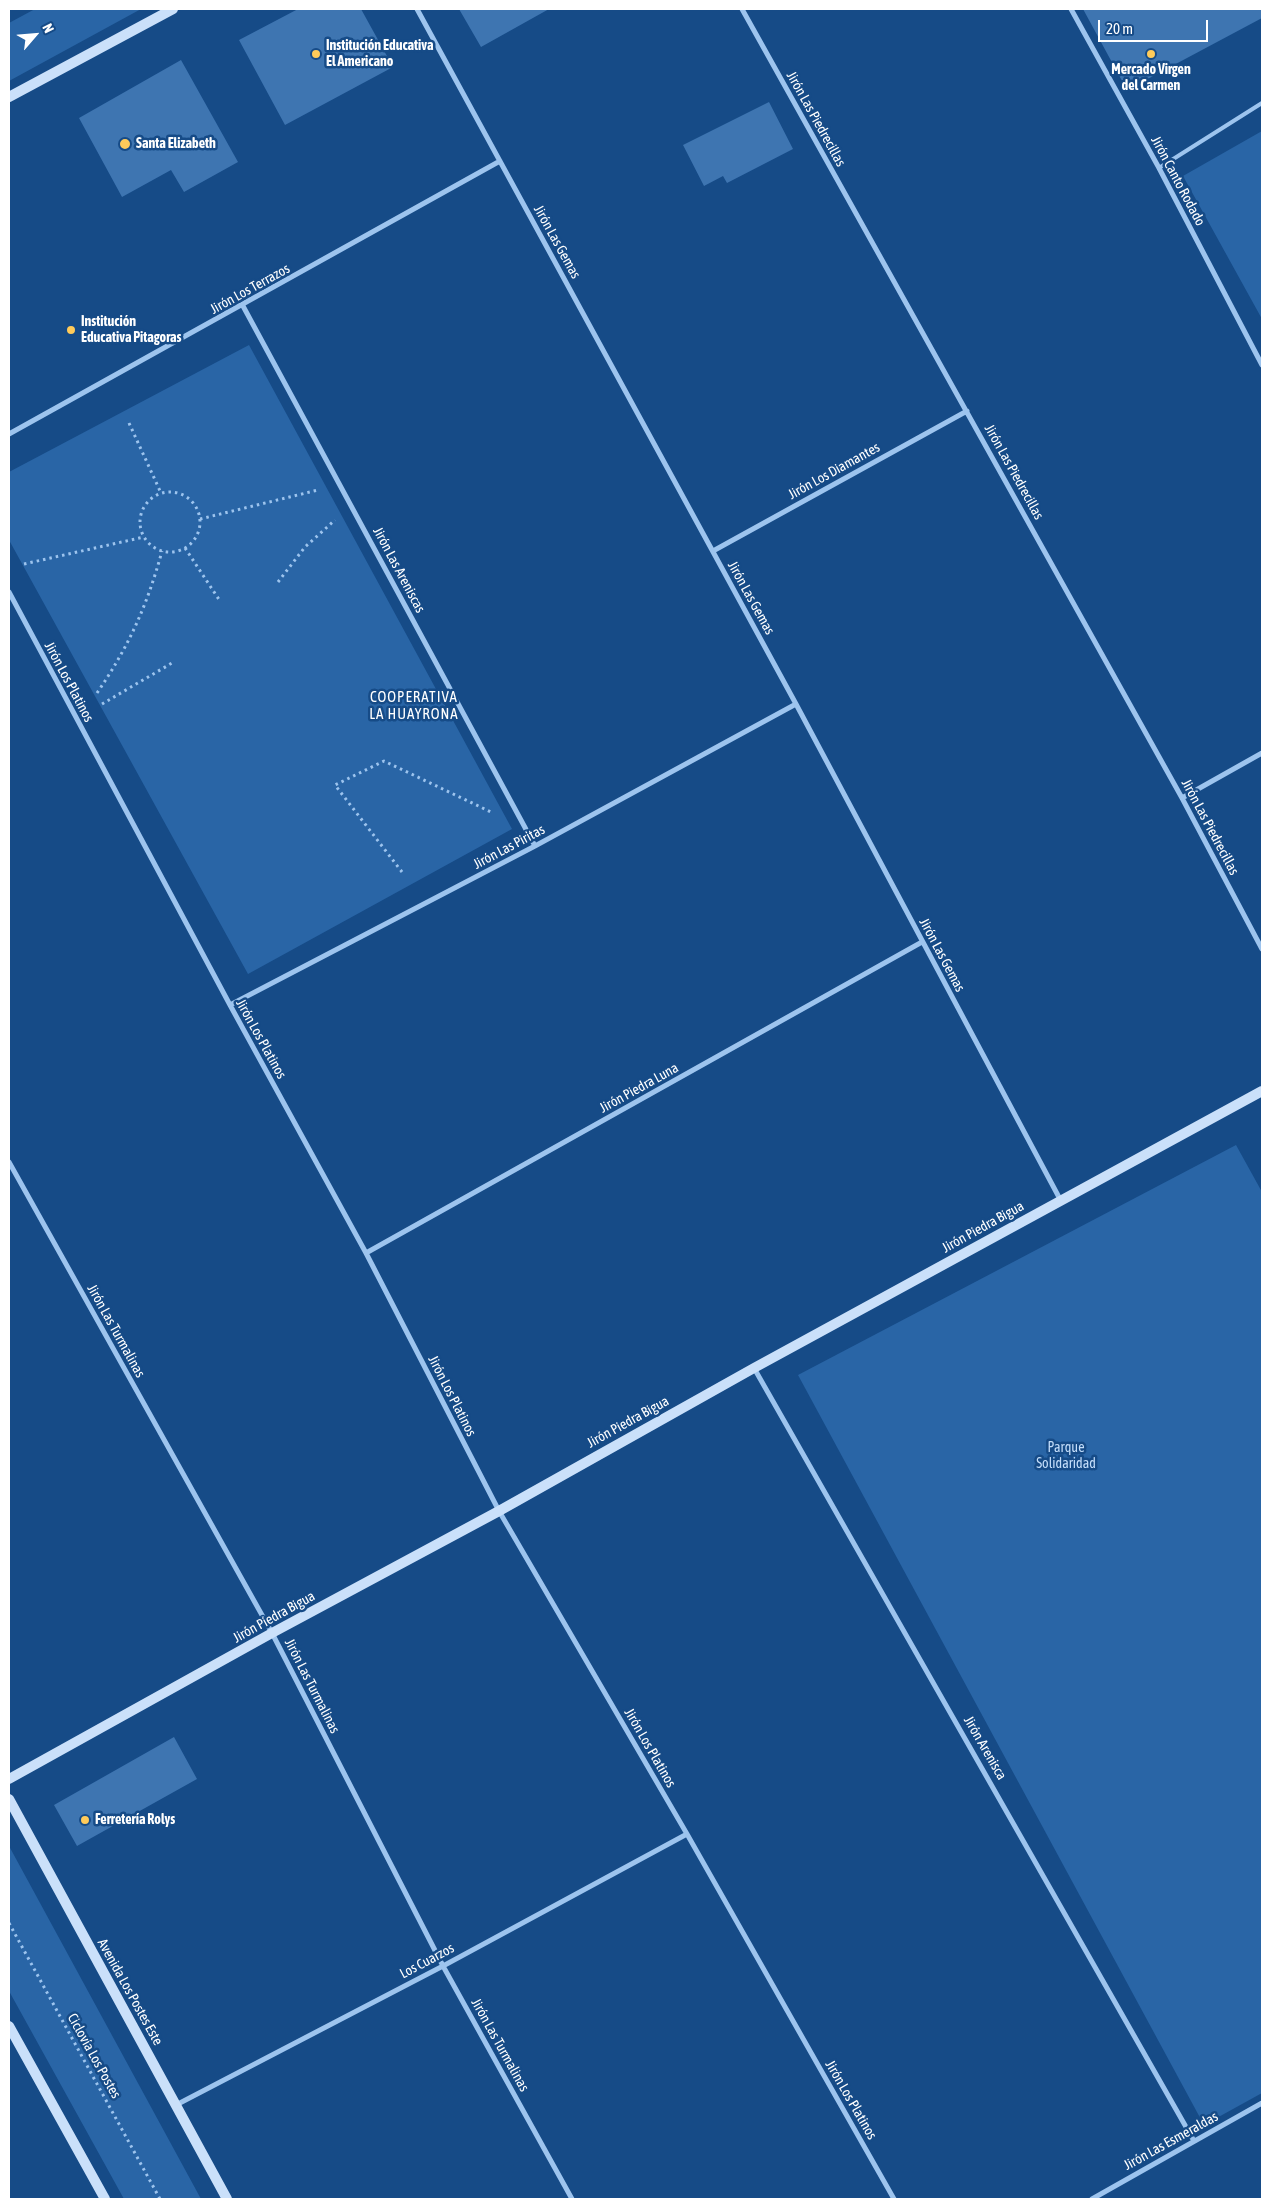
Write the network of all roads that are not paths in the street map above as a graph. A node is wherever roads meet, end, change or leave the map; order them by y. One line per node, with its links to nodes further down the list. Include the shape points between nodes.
1 (173, 9): 5 (street)
2 (417, 9): 7 (street, Jirón Las Gemas)
3 (742, 9): 11 (street, Jirón Las Piedrecillas)
4 (1071, 9): 8 (street, Jirón Canto Rodado)
5 (9, 97)
6 (1262, 103): 8 (lane)
7 (500, 161): 9 (street, Jirón Los Terrazos); 13 (street, Jirón Las Gemas)
8 (1159, 168): 10 (street, Jirón Canto Rodado)
9 (243, 306): 12 (street, Jirón Los Terrazos); 18 (street, Jirón Las Areniscas)
10 (1262, 365)
11 (967, 411): 13 (street, Jirón Los Diamantes); 17 (street, Jirón Las Piedrecillas)
12 (9, 434)
13 (712, 551): 15 (street, Jirón Las Gemas)
14 (9, 592): 21 (street, Jirón Los Platinos)
15 (796, 704): 18 (street, Jirón Las Piritas); 19 (street, Jirón Las Gemas)
16 (1262, 753): 17 (street)
17 (1182, 798): 20 (street, Jirón Las Piedrecillas)
18 (535, 846): 21 (street, Jirón Las Piritas)
19 (922, 942): 24 (street, Jirón Las Gemas); 25 (street, Jirón Piedra Luna)
20 (1262, 948)
21 (230, 1005): 25 (street, Jirón Los Platinos)
22 (1262, 1091): 24 (street, Jirón Piedra Bigua)
23 (9, 1162): 28 (street, Jirón Las Turmalinas)
24 (1060, 1200): 26 (street, Jirón Piedra Bigua)
25 (366, 1252): 27 (street, Jirón Los Platinos)
26 (754, 1368): 27 (street, Jirón Piedra Bigua); 36 (street, Jirón Arenisca)
27 (499, 1511): 28 (street, Jirón Piedra Bigua); 31 (street, Jirón Los Platinos)
28 (272, 1633): 29 (street, Jirón Piedra Bigua); 32 (street, Jirón Las Turmalinas)
29 (9, 1779)
30 (9, 1798): 35 (street, Avenida Los Postes Este)
31 (687, 1834): 32 (street, Los Cuarzos); 40 (street, Jirón Los Platinos)
32 (443, 1966): 35 (street, Los Cuarzos); 39 (street, Jirón Las Turmalinas)
33 (9, 2026): 37 (street)
34 (1262, 2103): 36 (street, Jirón Las Esmeraldas)
35 (176, 2105): 38 (street, Avenida Los Postes Este)
36 (1194, 2141): 41 (street, Jirón Las Esmeraldas)
37 (105, 2199)
38 (227, 2199)
39 (572, 2199)
40 (894, 2199)
41 (1092, 2199)

